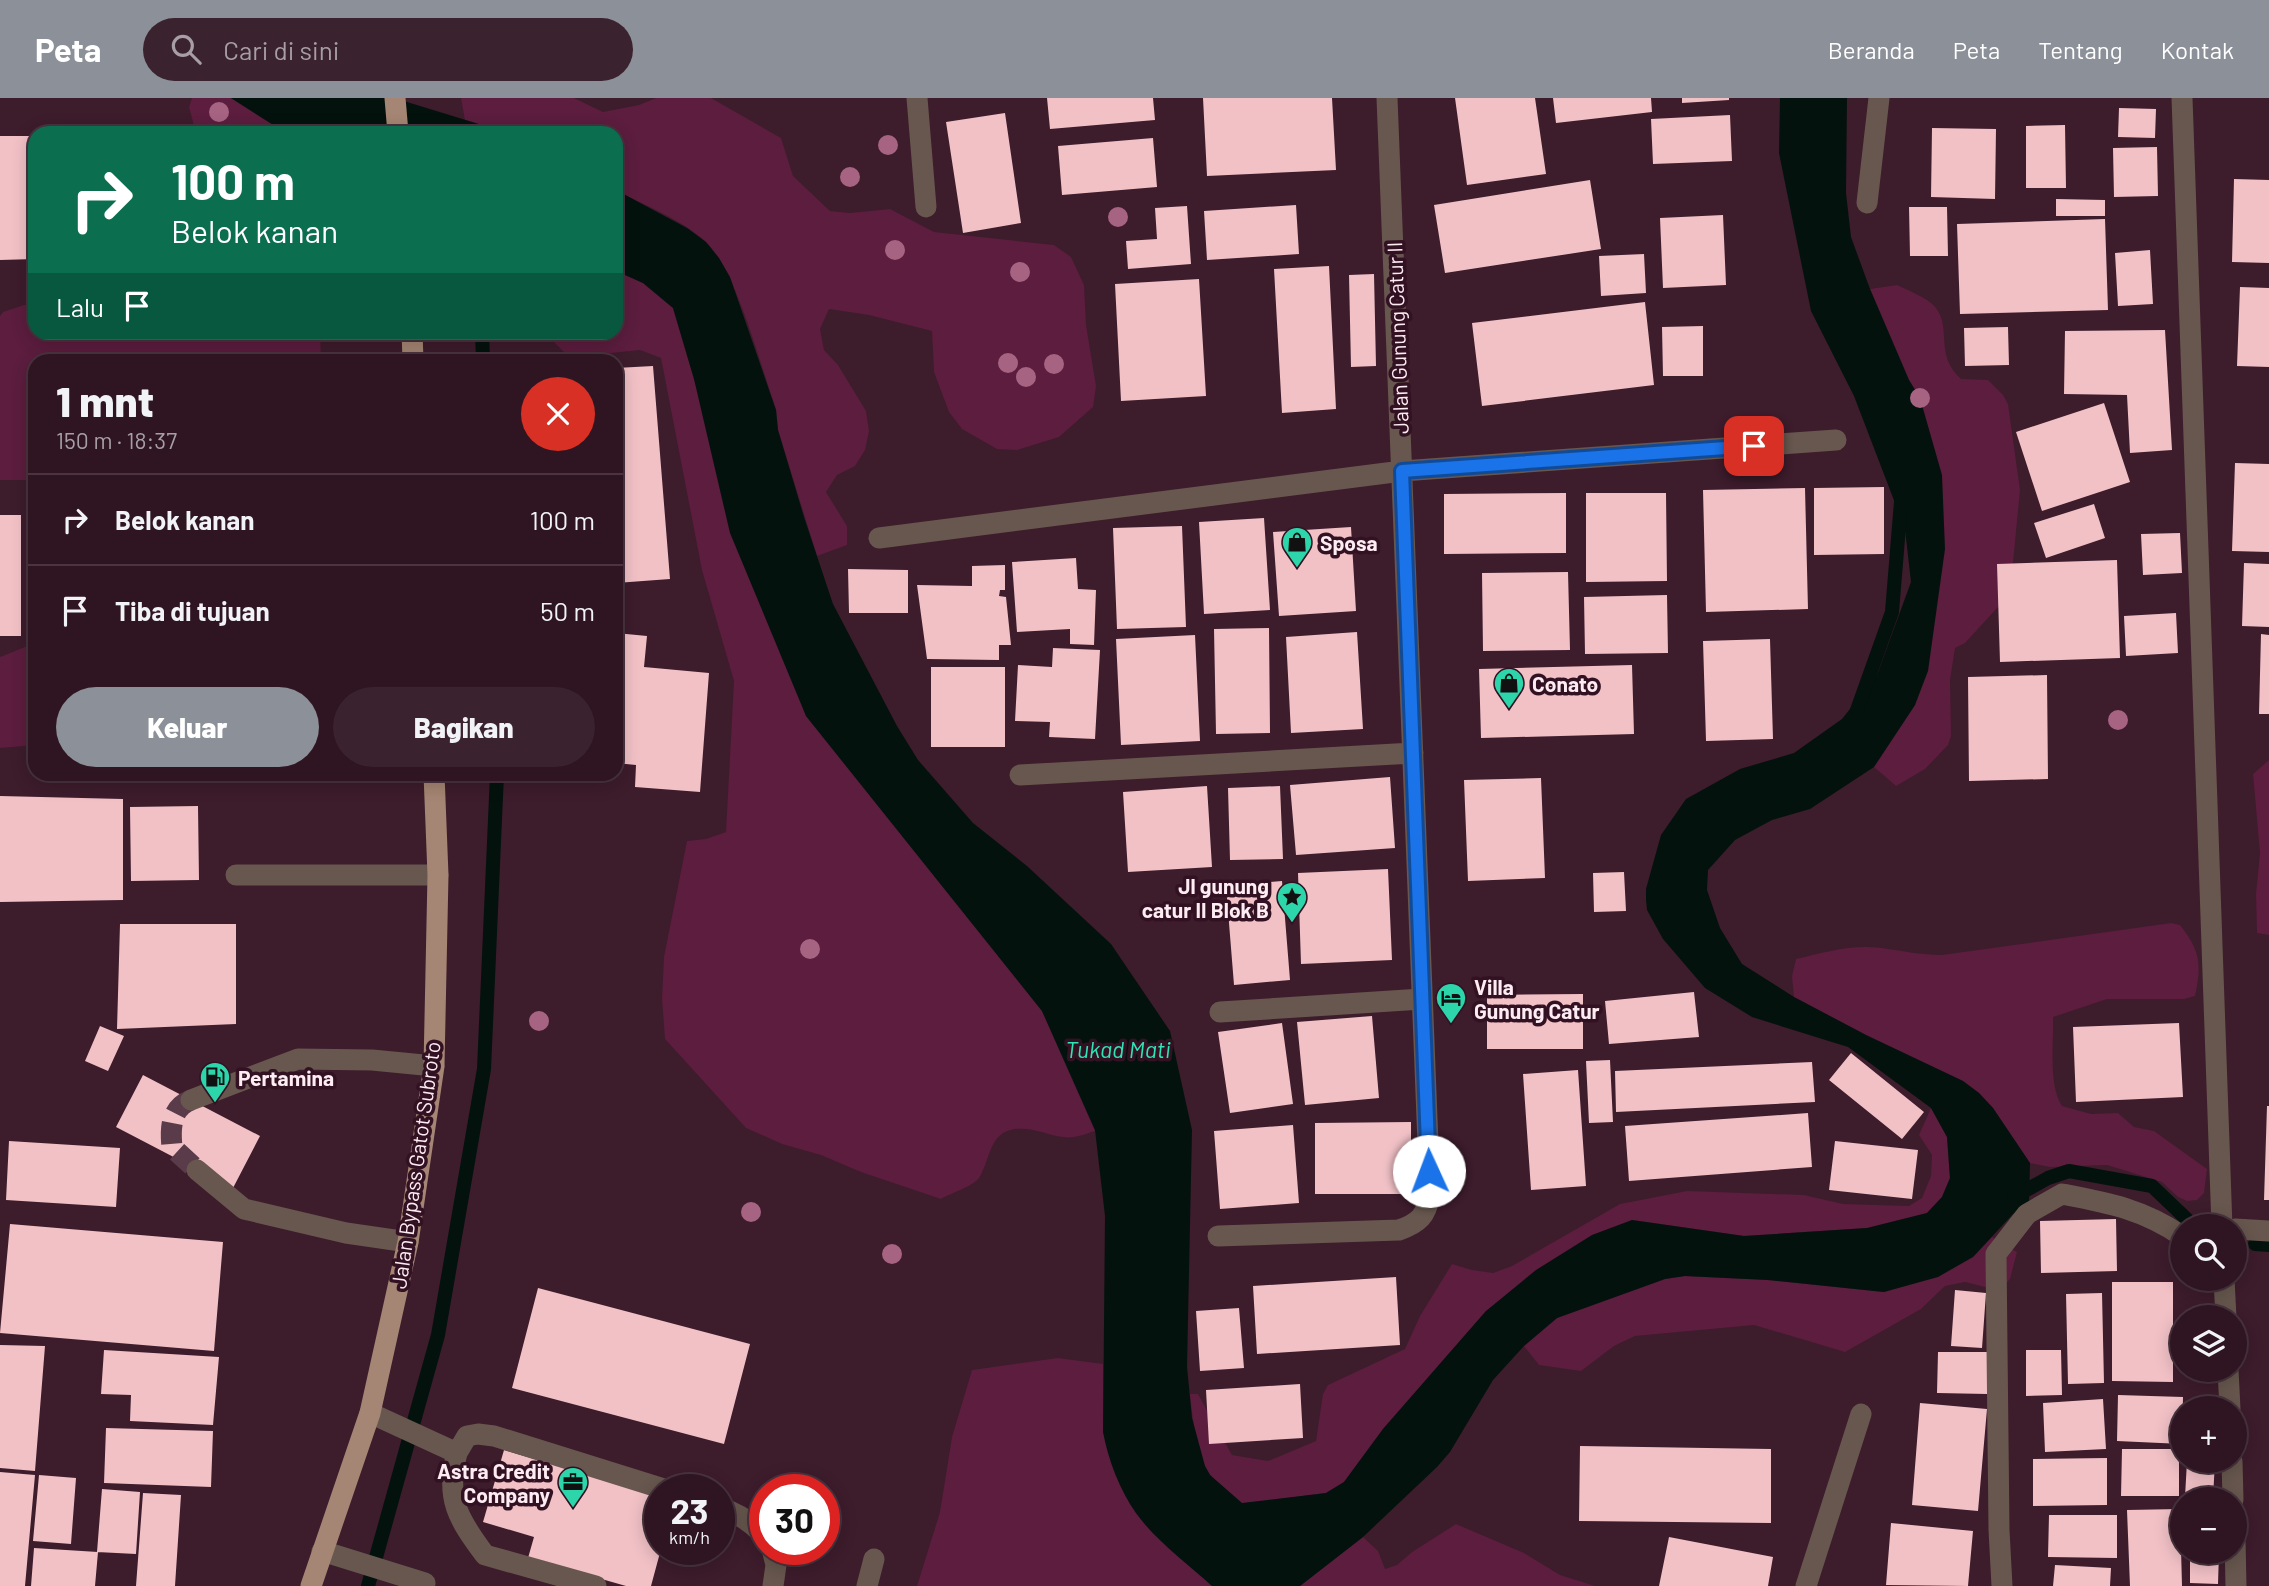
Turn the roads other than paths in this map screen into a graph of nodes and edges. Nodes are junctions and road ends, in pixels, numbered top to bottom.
1 (396, 98) edge
2 (917, 98) edge
3 (1387, 98) edge
4 (1879, 98) edge
5 (2182, 98) edge
6 (398, 126) edge
7 (1867, 203) dead end
8 (926, 207) dead end
9 (1836, 440) dead end
10 (1402, 471) junction
11 (879, 538) dead end
12 (1413, 753) junction
13 (1020, 775) dead end
14 (434, 781) edge
15 (236, 875) dead end
16 (438, 875) junction
17 (1422, 999) junction
18 (1220, 1012) dead end
19 (434, 1066) junction
20 (191, 1100) tunnel mouth
21 (197, 1170) tunnel mouth
22 (2222, 1214) edge
23 (2170, 1228) edge
24 (2247, 1229) edge
25 (2269, 1231) edge
26 (1218, 1236) dead end
27 (408, 1242) junction
28 (370, 1413) junction
29 (1861, 1414) dead end
30 (457, 1453) junction
31 (644, 1483) edge
32 (322, 1551) junction
33 (874, 1559) dead end
34 (2236, 1564) edge
35 (776, 1565) edge
36 (428, 1585) edge
37 (311, 1586) edge
38 (596, 1586) edge
39 (772, 1586) edge
40 (867, 1586) edge
41 (1806, 1586) edge
42 (2002, 1586) edge
43 (2236, 1586) edge

1 - 6 main road
2 - 8 street
3 - 10 street, Jalan Gunung Catur II
4 - 7 street
5 - 22 street
9 - 10 street
10 - 11 street
10 - 12 street, Jalan Gunung Catur II
12 - 13 street
12 - 17 street, Jalan Gunung Catur II
14 - 16 main road, Jalan Bypass Gatot Subroto
15 - 16 street
16 - 19 main road, Jalan Bypass Gatot Subroto
17 - 18 street
17 - 26 street, Jalan Gunung Catur II
19 - 20 street
19 - 27 main road, Jalan Bypass Gatot Subroto
21 - 27 street
23 - 42 street
24 - 25 street
27 - 28 main road, Jalan Bypass Gatot Subroto
28 - 30 street
28 - 32 main road, Jalan Bypass Gatot Subroto
29 - 41 street
30 - 31 street
30 - 38 street
32 - 36 street
32 - 37 main road, Jalan Bypass Gatot Subroto
33 - 40 street
34 - 43 street
35 - 39 street

